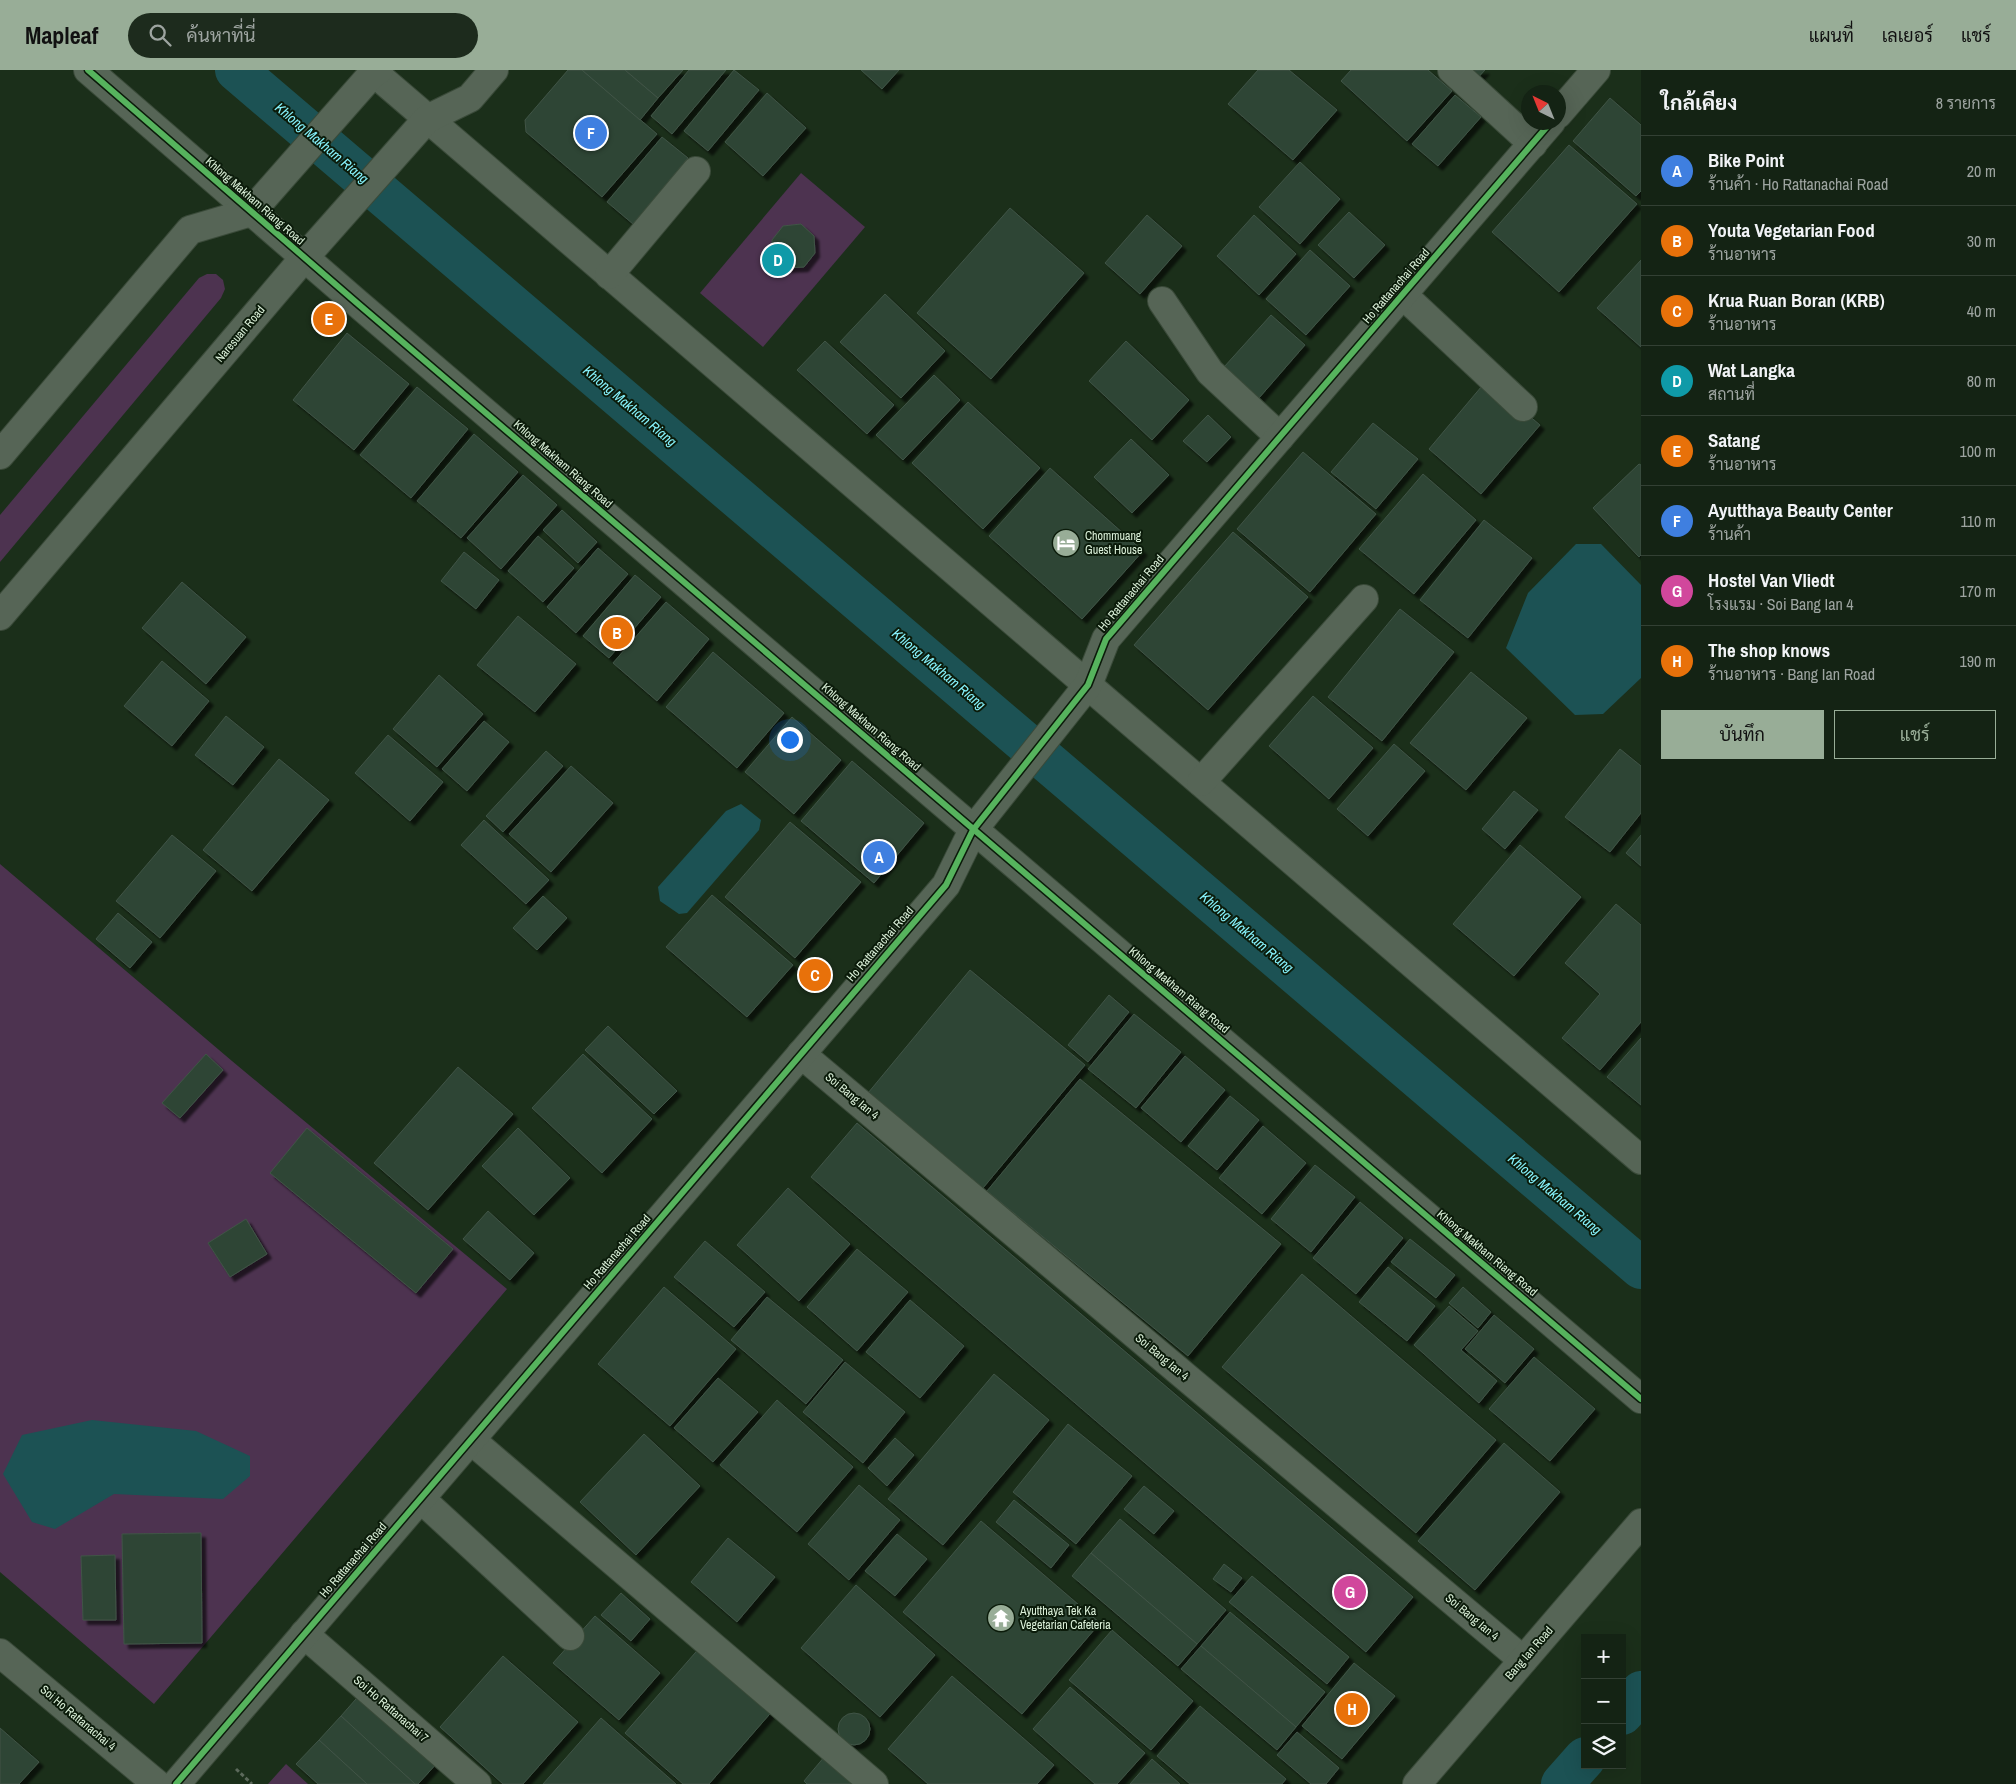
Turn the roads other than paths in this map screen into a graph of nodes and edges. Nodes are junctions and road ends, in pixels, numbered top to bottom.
1 (88, 70) edge
2 (494, 70) edge
3 (1452, 70) edge
4 (1596, 70) edge
5 (375, 71) edge
6 (1566, 105) edge
7 (428, 118) junction
8 (1544, 130) edge
9 (1532, 144) junction
10 (696, 171) dead end
11 (251, 212) junction
12 (304, 258) junction
13 (610, 275) junction
14 (1403, 295) junction
15 (1162, 301) dead end
16 (1524, 407) dead end
17 (1280, 437) junction
18 (0, 455) edge
19 (1364, 599) dead end
20 (0, 616) edge
21 (1088, 685) junction
22 (1201, 782) junction
23 (973, 830) junction
24 (801, 1054) junction
25 (1641, 1160) edge
26 (1641, 1399) edge
27 (471, 1440) junction
28 (420, 1498) junction
29 (1641, 1523) edge
30 (304, 1634) junction
31 (570, 1636) dead end
32 (0, 1653) edge
33 (1524, 1660) junction
34 (157, 1784) edge
35 (176, 1784) edge
36 (477, 1784) edge
37 (874, 1784) edge
38 (1418, 1784) edge

1 - 11 street, Khlong Makham Riang Road
2 - 7 street, Naresuan Road
3 - 9 street
4 - 6 street
5 - 7 street
5 - 11 street
7 - 12 street, Naresuan Road
7 - 13 street
8 - 9 street, Ho Rattanachai Road
9 - 14 street, Ho Rattanachai Road
10 - 13 street
11 - 12 street, Khlong Makham Riang Road
11 - 18 street
12 - 20 street, Naresuan Road
12 - 23 street, Khlong Makham Riang Road
13 - 21 street
14 - 16 street
14 - 17 street, Ho Rattanachai Road
15 - 17 street
17 - 21 street, Ho Rattanachai Road
19 - 22 street
21 - 22 street
21 - 23 street, Ho Rattanachai Road
22 - 25 street
23 - 24 street, Ho Rattanachai Road
23 - 26 street, Khlong Makham Riang Road
24 - 27 street, Ho Rattanachai Road
24 - 33 street, Soi Bang Ian 4
27 - 28 street, Ho Rattanachai Road
27 - 37 street
28 - 30 street, Ho Rattanachai Road
28 - 31 street
29 - 33 street, Bang Ian Road
30 - 35 street, Ho Rattanachai Road
30 - 36 street, Soi Ho Rattanachai 7
32 - 34 street, Soi Ho Rattanachai 4
33 - 38 street, Bang Ian Road

